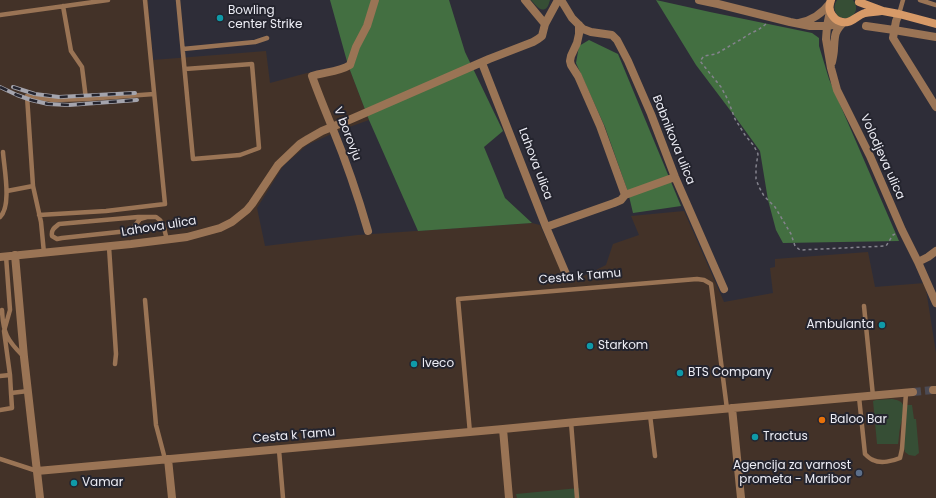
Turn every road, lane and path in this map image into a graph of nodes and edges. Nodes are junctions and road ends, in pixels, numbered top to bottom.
1 (108, 0) edge
2 (145, 0) edge
3 (178, 0) edge
4 (375, 0) edge
5 (525, 0) edge
6 (558, 0) edge
7 (561, 0) edge
8 (699, 0) edge
9 (903, 0) edge
10 (920, 0) edge
11 (858, 1) edge
12 (831, 3) edge
13 (936, 5) edge
14 (62, 6) junction
15 (883, 11) junction
16 (899, 14) junction
17 (0, 15) edge
18 (857, 16) junction
19 (774, 18) junction
20 (842, 23) junction
21 (545, 24) junction
22 (797, 24) junction
23 (936, 24) edge
24 (578, 25) junction
25 (826, 26) junction
26 (866, 26) dead end
27 (894, 30) junction
28 (936, 37) edge
29 (267, 38) dead end
30 (183, 48) junction
31 (482, 63) junction
32 (831, 68) junction
33 (185, 69) junction
34 (154, 94) junction
35 (86, 99) junction
36 (936, 107) edge
37 (332, 127) junction
38 (3, 152) dead end
39 (675, 177) junction
40 (33, 186) junction
41 (7, 191) junction
42 (625, 195) junction
43 (39, 215) junction
44 (0, 217) edge
45 (147, 217) junction
46 (546, 227) junction
47 (902, 230) junction
48 (368, 231) dead end
49 (166, 240) junction
50 (109, 247) junction
51 (936, 251) edge
52 (44, 253) junction
53 (15, 255) junction
54 (3, 257) edge
55 (916, 259) junction
56 (7, 273) junction
57 (0, 274) edge
58 (566, 274) dead end
59 (724, 289) dead end
60 (145, 300) dead end
61 (936, 303) edge
62 (864, 306) dead end
63 (2, 310) dead end
64 (4, 331) junction
65 (24, 357) junction
66 (115, 364) dead end
67 (10, 375) junction
68 (0, 376) edge
69 (28, 391) junction
70 (11, 393) junction
71 (909, 393) joint
72 (873, 396) junction
73 (859, 397) junction
74 (730, 408) junction
75 (0, 410) edge
76 (650, 415) junction
77 (571, 422) junction
78 (503, 430) junction
79 (470, 432) junction
80 (279, 450) junction
81 (655, 456) dead end
82 (0, 459) edge
83 (167, 459) junction
84 (37, 471) junction
85 (40, 498) edge
86 (172, 498) edge
87 (283, 498) edge
88 (509, 498) edge
89 (577, 498) edge
90 (741, 498) edge

1 - 14 lane
2 - 34 lane
3 - 30 lane
4 - 37 street, V borovju
5 - 21 street
6 - 21 street
7 - 24 street
8 - 19 street
9 - 16 lane
10 - 13 lane
11 - 15 street
11 - 18 street
12 - 20 street
12 - 22 street
12 - 25 street, Volodjeva ulica
14 - 17 lane
14 - 35 lane
15 - 16 street
15 - 18 street
16 - 23 street
16 - 27 street
18 - 20 street
19 - 22 street
19 - 47 path
20 - 25 street
20 - 32 street, Volodjeva ulica
21 - 31 street, Lahova ulica
22 - 25 street
24 - 39 street, Babnikova ulica
24 - 42 street
25 - 32 street, Volodjeva ulica
26 - 27 street
27 - 28 street
27 - 36 street
29 - 30 lane
30 - 33 lane
31 - 37 street, Lahova ulica
31 - 46 street, Lahova ulica
32 - 47 street, Volodjeva ulica
33 - 33 lane
34 - 35 lane
34 - 43 lane
35 - 40 lane
37 - 48 street, V borovju
37 - 49 street, Lahova ulica
38 - 41 lane
39 - 42 street
39 - 59 street, Babnikova ulica
40 - 41 lane
40 - 43 lane
41 - 44 lane
42 - 46 street
43 - 52 lane
45 - 45 lane
45 - 49 lane
46 - 58 street, Lahova ulica
47 - 55 street, Volodjeva ulica
49 - 50 street, Lahova ulica
50 - 52 street, Lahova ulica
50 - 66 lane
51 - 55 street
52 - 53 street, Lahova ulica
53 - 54 street, Lahova ulica
53 - 65 street
54 - 56 lane
55 - 61 street, Volodjeva ulica
56 - 57 lane
56 - 64 lane
60 - 83 lane
62 - 72 lane
63 - 64 lane
64 - 65 lane
64 - 67 lane
65 - 69 street
67 - 68 lane
67 - 70 lane
69 - 70 lane
69 - 84 street
70 - 75 lane
71 - 72 street, Cesta k Tamu
71 - 73 lane, Cesta k Tamu
72 - 73 street, Cesta k Tamu
73 - 74 street, Cesta k Tamu
74 - 76 street, Cesta k Tamu
74 - 79 lane, Cesta k Tamu
74 - 90 street, Cesta k Tamu
76 - 77 street, Cesta k Tamu
76 - 81 lane
77 - 78 street, Cesta k Tamu
77 - 89 lane
78 - 79 street, Cesta k Tamu
78 - 88 street
79 - 80 street, Cesta k Tamu
80 - 83 street, Cesta k Tamu
80 - 87 lane
82 - 84 lane, Cesta k Tamu
83 - 84 street, Cesta k Tamu
83 - 86 street
84 - 85 street

